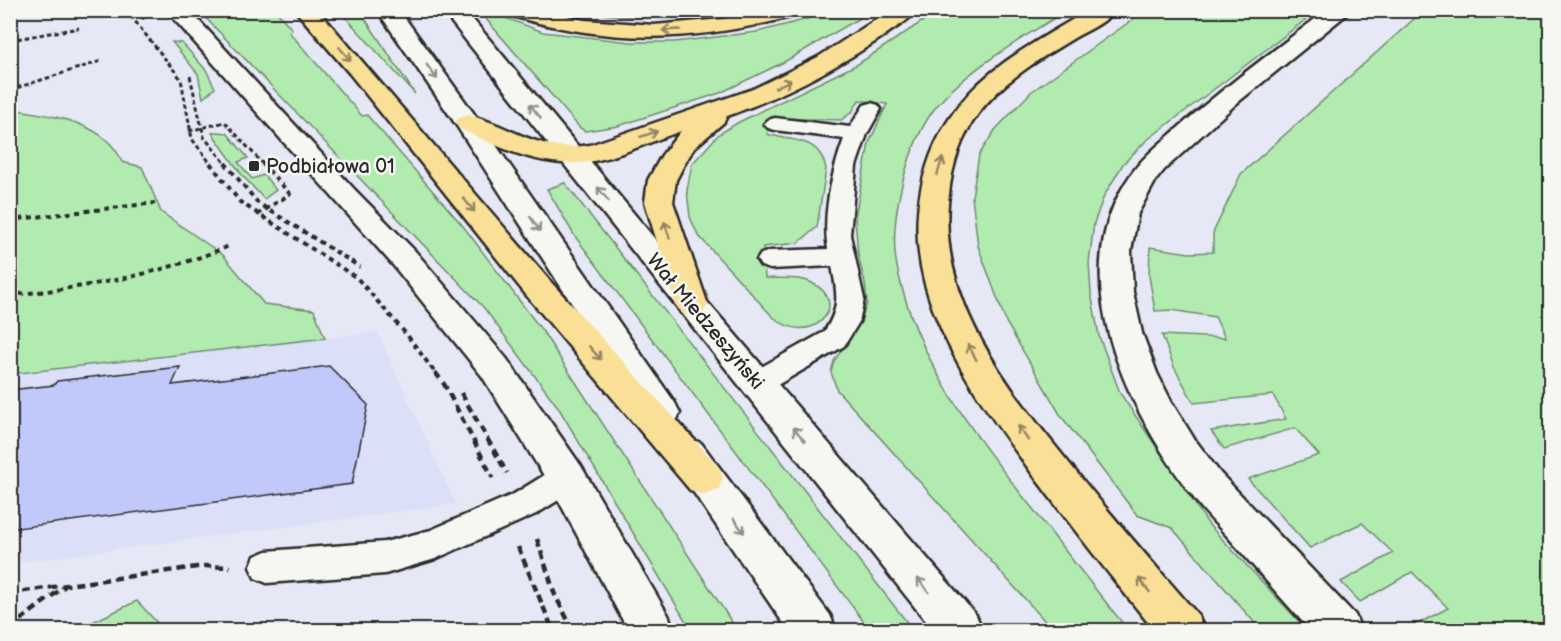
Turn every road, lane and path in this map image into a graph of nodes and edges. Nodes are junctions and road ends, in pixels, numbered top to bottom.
1 (126, 10) edge
2 (136, 10) edge
3 (306, 10) edge
4 (388, 10) edge
5 (453, 10) edge
6 (517, 10) edge
7 (791, 10) edge
8 (906, 10) edge
9 (1104, 10) edge
10 (1341, 10) edge
11 (163, 18) edge
12 (79, 28) dead end
13 (12, 40) edge
14 (101, 61) dead end
15 (190, 75) dead end
16 (10, 90) edge
17 (729, 107) junction
18 (871, 109) dead end
19 (468, 123) junction
20 (775, 124) dead end
21 (202, 128) junction
22 (189, 131) junction
23 (856, 134) junction
24 (572, 156) junction
25 (155, 203) dead end
26 (266, 209) junction
27 (256, 215) junction
28 (10, 220) edge
29 (229, 246) dead end
30 (843, 257) junction
31 (770, 260) dead end
32 (364, 269) dead end
33 (10, 295) edge
34 (692, 305) junction
35 (757, 383) junction
36 (460, 392) dead end
37 (567, 478) junction
38 (705, 478) junction
39 (525, 504) junction
40 (485, 523) junction
41 (267, 567) joint
42 (66, 585) junction
43 (10, 593) edge
44 (10, 628) edge
45 (554, 630) edge
46 (573, 630) edge
47 (652, 630) edge
48 (814, 630) edge
49 (960, 630) edge
50 (1182, 630) edge
51 (1339, 630) edge

1 - 22 path
2 - 11 path
3 -> 38 highway
4 -> 19 street
24 -> 5 street, Wał Miedzeszyński
7 -> 6 highway
17 -> 8 highway
50 -> 9 highway
10 - 51 street
11 - 37 street
12 - 13 path
14 - 16 path
15 - 21 path
24 -> 17 highway
34 -> 17 highway
18 - 23 lane
19 - 24 highway
19 -> 38 street
20 - 23 lane
21 - 22 path
21 - 26 path
21 - 26 path
22 - 27 path
23 - 30 lane
34 -> 24 street, Wał Miedzeszyński
25 - 28 path
26 - 27 path
26 - 32 path
27 - 40 path
29 - 33 path
30 - 31 lane
30 - 35 lane
34 - 35 street, Wał Miedzeszyński
49 -> 35 street, Wał Miedzeszyński
36 - 39 path
37 - 39 lane
37 - 47 street
38 -> 48 street
39 - 40 lane
39 - 46 path
40 - 41 lane
40 - 45 path
41 - 42 path
42 - 43 path
42 - 44 path

